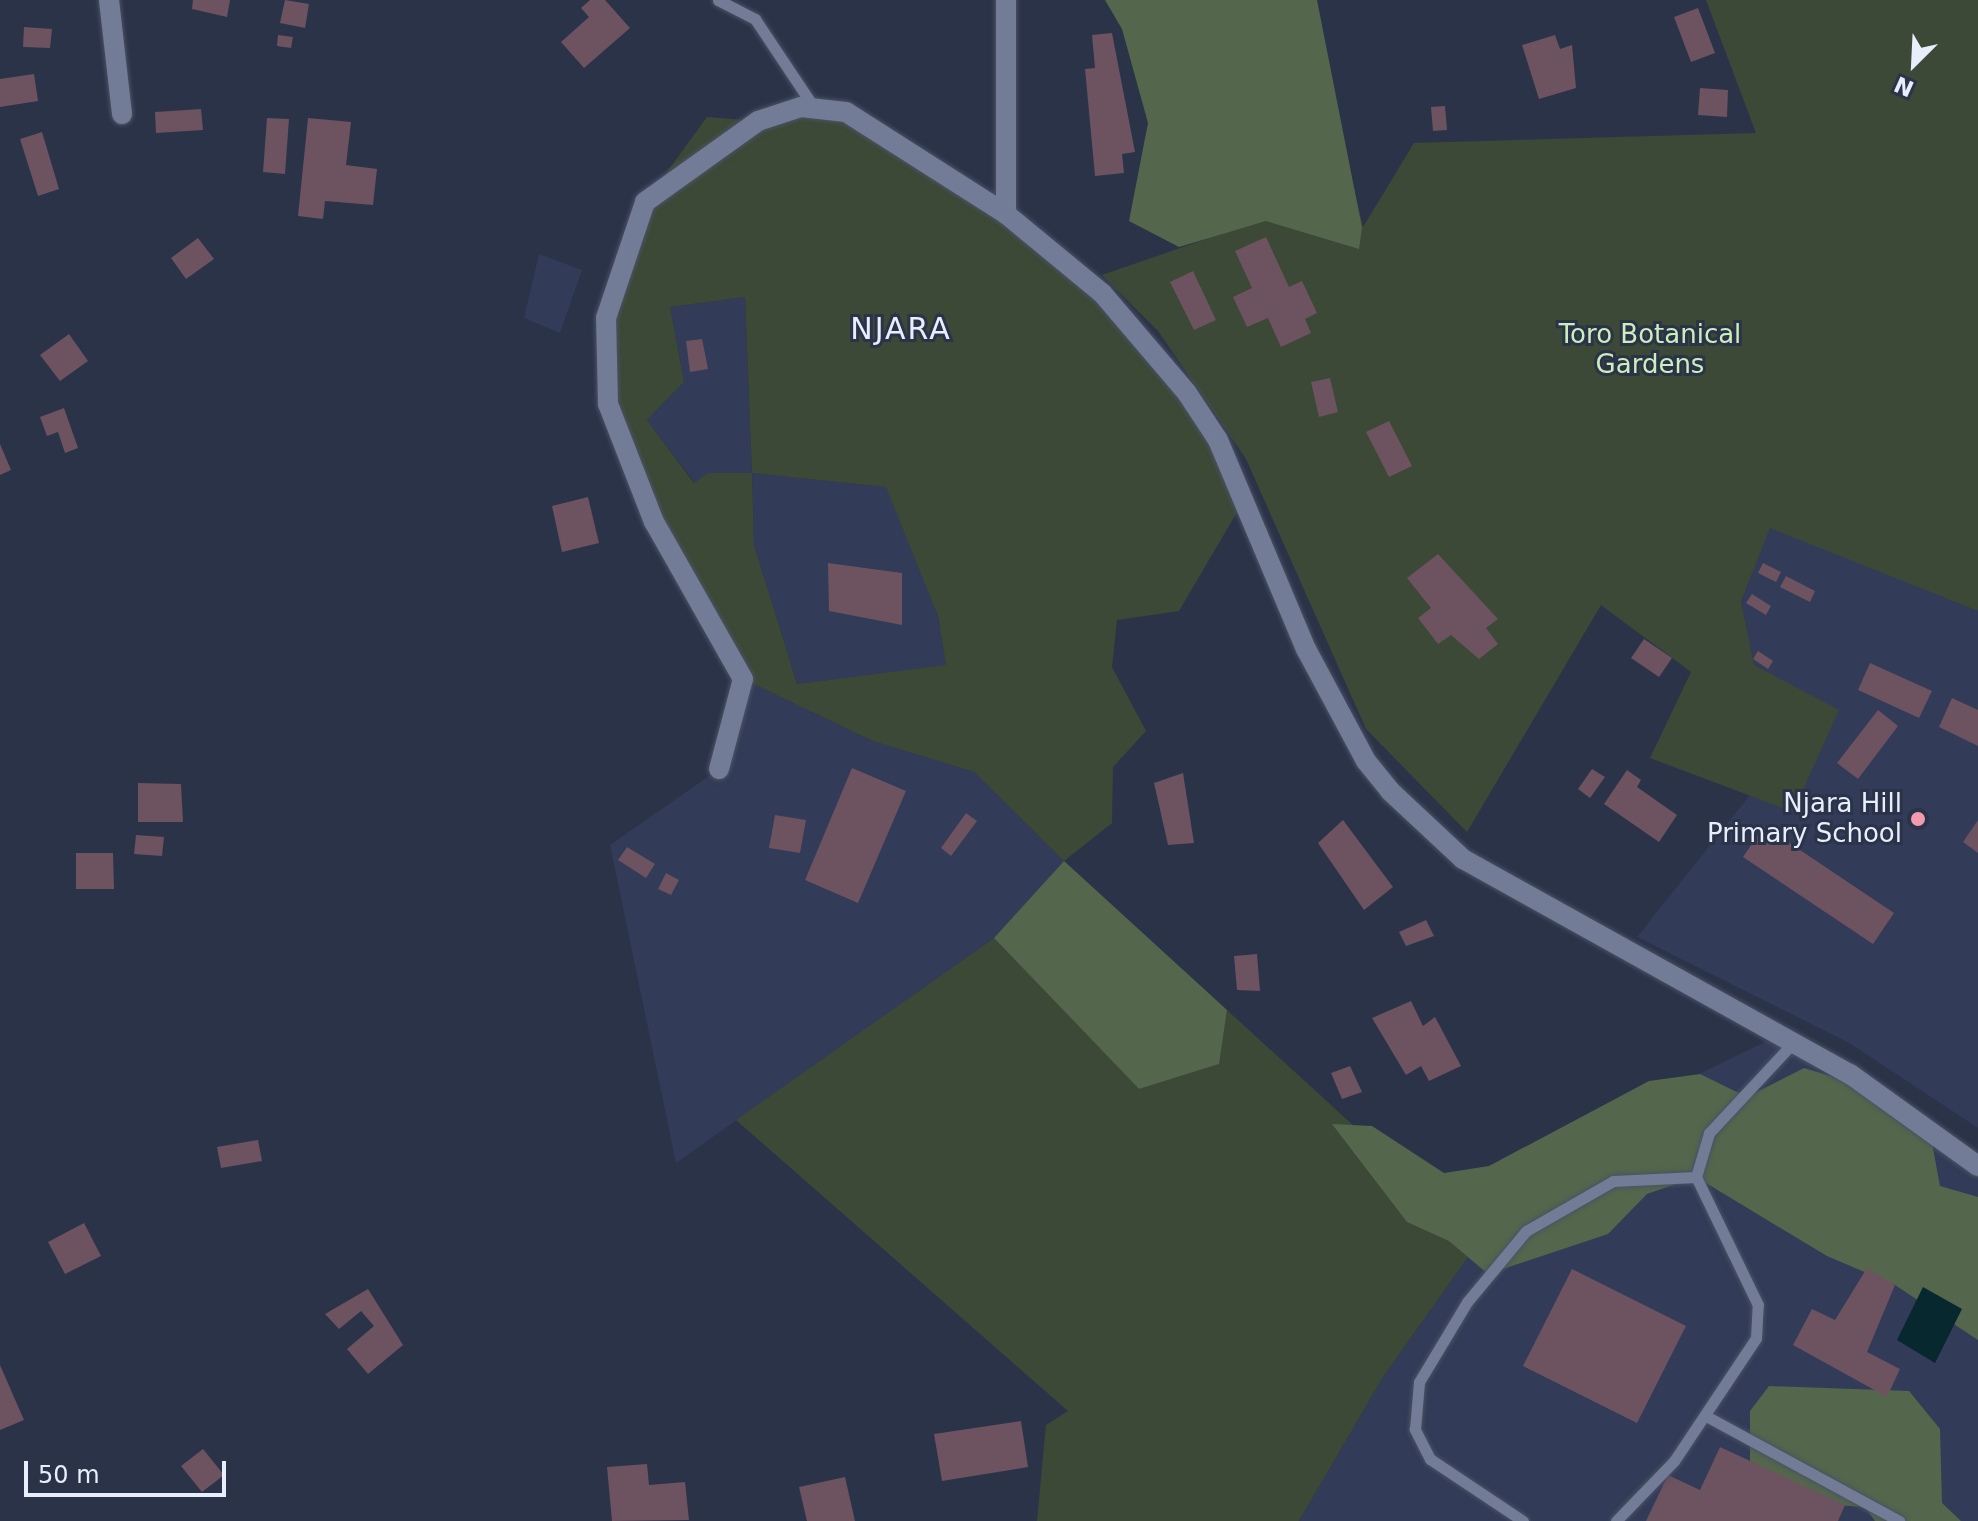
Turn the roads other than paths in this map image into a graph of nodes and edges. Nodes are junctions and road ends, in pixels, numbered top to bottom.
1 (109, 0) edge
2 (718, 0) edge
3 (1006, 0) edge
4 (816, 109) junction
5 (122, 114) dead end
6 (1006, 214) junction
7 (719, 769) dead end
8 (1793, 1043) junction
9 (1978, 1166) edge
10 (1696, 1177) junction
11 (1706, 1416) junction
12 (1523, 1521) edge
13 (1616, 1521) edge
14 (1899, 1521) edge

1 - 5 main road
2 - 4 lane
3 - 6 main road
4 - 6 main road
4 - 7 main road
6 - 8 main road
8 - 9 main road
8 - 10 lane
10 - 11 lane
10 - 12 lane
11 - 13 lane
11 - 14 lane

